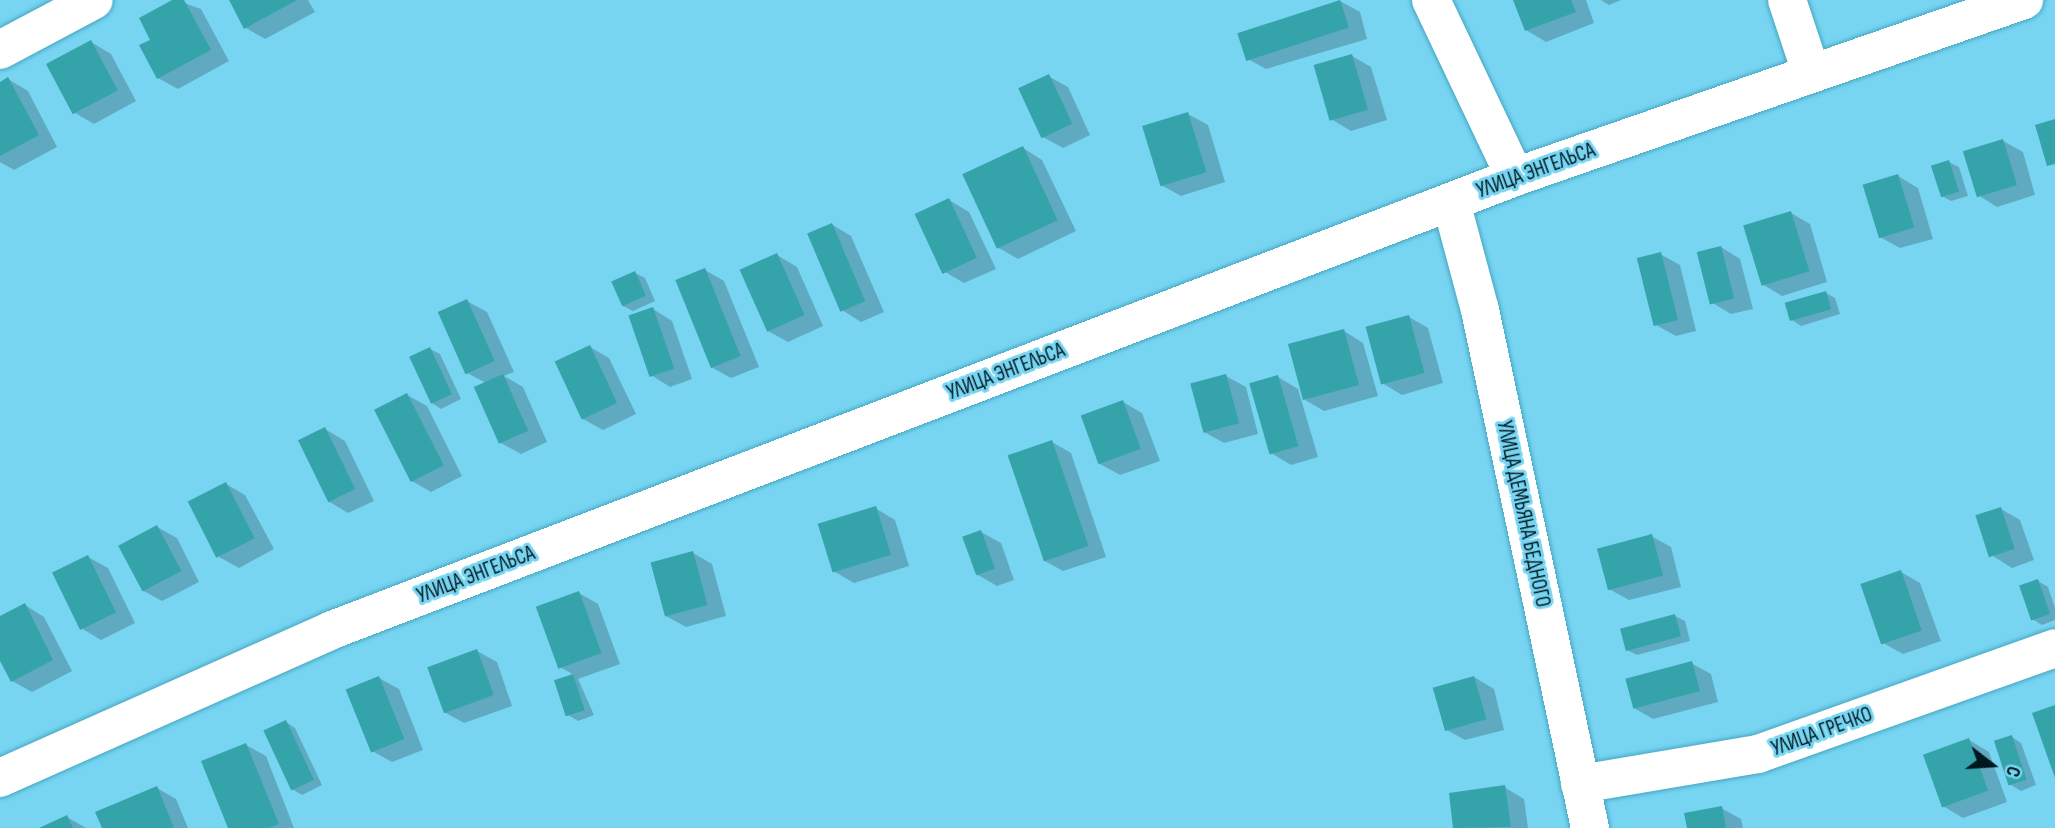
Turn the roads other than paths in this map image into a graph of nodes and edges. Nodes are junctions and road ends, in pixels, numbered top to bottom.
1 (94, 0) edge
2 (1431, 0) edge
3 (1787, 0) edge
4 (2024, 0) edge
5 (0, 50) edge
6 (1811, 72) junction
7 (1515, 177) junction
8 (1451, 202) junction
9 (2055, 648) edge
10 (0, 778) edge
11 (1580, 784) junction
12 (1590, 828) edge

1 - 5 street
2 - 7 street
3 - 6 street
4 - 6 street, УЛИЦА ЭНГЕЛЬСА
6 - 7 street, УЛИЦА ЭНГЕЛЬСА
7 - 8 street, УЛИЦА ЭНГЕЛЬСА
8 - 10 street, УЛИЦА ЭНГЕЛЬСА
8 - 11 street, УЛИЦА ДЕМЬЯНА БЕДНОГО
9 - 11 street, УЛИЦА ГРЕЧКО
11 - 12 street, УЛИЦА ДЕМЬЯНА БЕДНОГО

